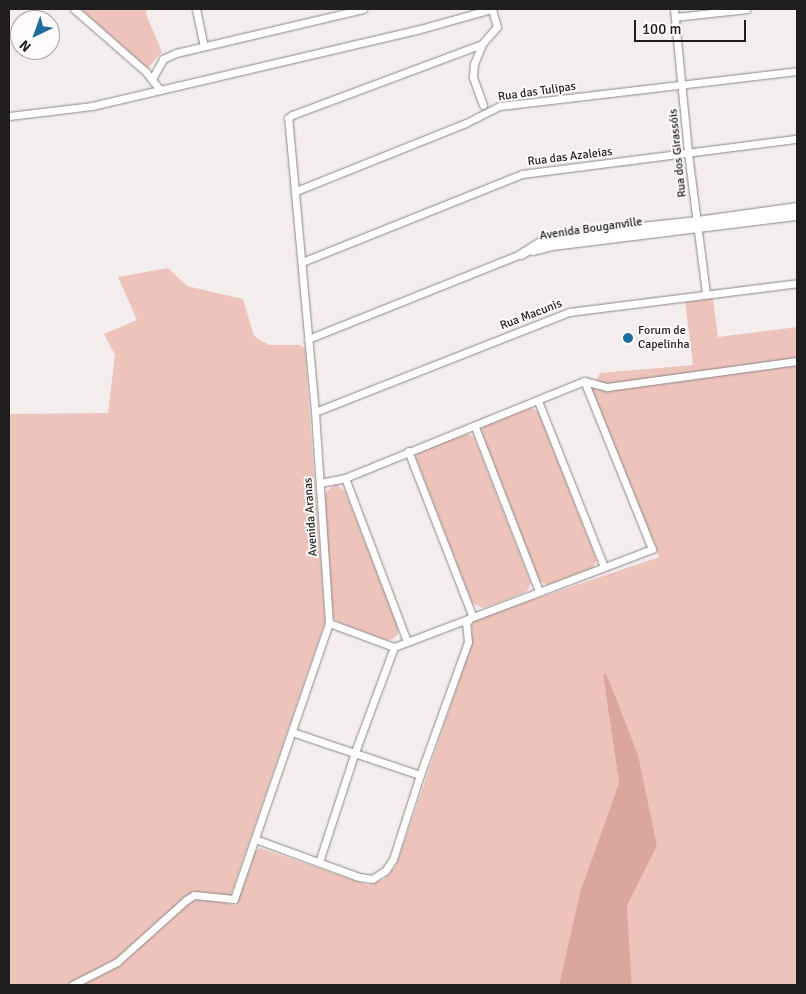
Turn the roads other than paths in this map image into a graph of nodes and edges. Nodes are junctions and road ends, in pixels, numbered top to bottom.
1 (74, 9) edge
2 (196, 9) edge
3 (363, 9) edge
4 (492, 9) edge
5 (674, 9) edge
6 (747, 9) edge
7 (675, 17) junction
8 (482, 44) junction
9 (204, 46) junction
10 (797, 72) edge
11 (152, 79) junction
12 (682, 85) junction
13 (160, 90) junction
14 (482, 105) dead end
15 (9, 116) edge
16 (797, 139) edge
17 (688, 153) junction
18 (296, 191) junction
19 (797, 207) edge
20 (797, 215) edge
21 (698, 225) junction
22 (521, 254) joint
23 (302, 262) junction
24 (797, 283) edge
25 (706, 294) junction
26 (308, 338) junction
27 (797, 361) edge
28 (584, 381) junction
29 (538, 401) junction
30 (315, 412) junction
31 (475, 427) junction
32 (408, 451) junction
33 (345, 478) junction
34 (320, 484) junction
35 (604, 567) junction
36 (539, 591) junction
37 (472, 615) junction
38 (329, 623) junction
39 (407, 641) junction
40 (394, 646) junction
41 (292, 732) junction
42 (355, 752) junction
43 (420, 775) junction
44 (255, 839) junction
45 (319, 862) junction
46 (72, 985) edge

1 - 11 street
2 - 9 street
3 - 9 street
4 - 8 street
4 - 13 street
5 - 7 street, Rua dos Girassóis
6 - 7 street
7 - 12 street, Rua dos Girassóis
8 - 14 street
8 - 18 street, Avenida Aranas
9 - 11 street
10 - 12 street, Rua das Tulipas
11 - 13 street
12 - 17 street, Rua dos Girassóis
12 - 18 street, Rua das Tulipas
13 - 15 street
16 - 17 street, Rua das Azaleias
17 - 21 street, Rua dos Girassóis
17 - 23 street, Rua das Azaleias
18 - 23 street, Avenida Aranas
19 - 21 street, Avenida Bouganville
20 - 21 street, Avenida Bouganville
21 - 22 street, Avenida Bouganville
21 - 25 street, Rua dos Girassóis
22 - 26 street
23 - 26 street, Avenida Aranas
24 - 25 street, Rua Macunis
25 - 30 street, Rua Macunis
26 - 30 street, Avenida Aranas
27 - 28 street
28 - 29 street
28 - 35 street
29 - 31 street
29 - 35 street
30 - 34 street, Avenida Aranas
31 - 32 street
31 - 36 street
32 - 33 street
32 - 37 street
33 - 34 street
33 - 39 street
34 - 38 street, Avenida Aranas
35 - 36 street
36 - 37 street
37 - 39 street
37 - 43 street
38 - 40 street
38 - 41 street, Avenida Aranas
39 - 40 street
40 - 42 street
41 - 42 street
41 - 44 street, Avenida Aranas
42 - 43 street
42 - 45 street
43 - 45 street
44 - 45 street
44 - 46 street, Avenida Aranas

